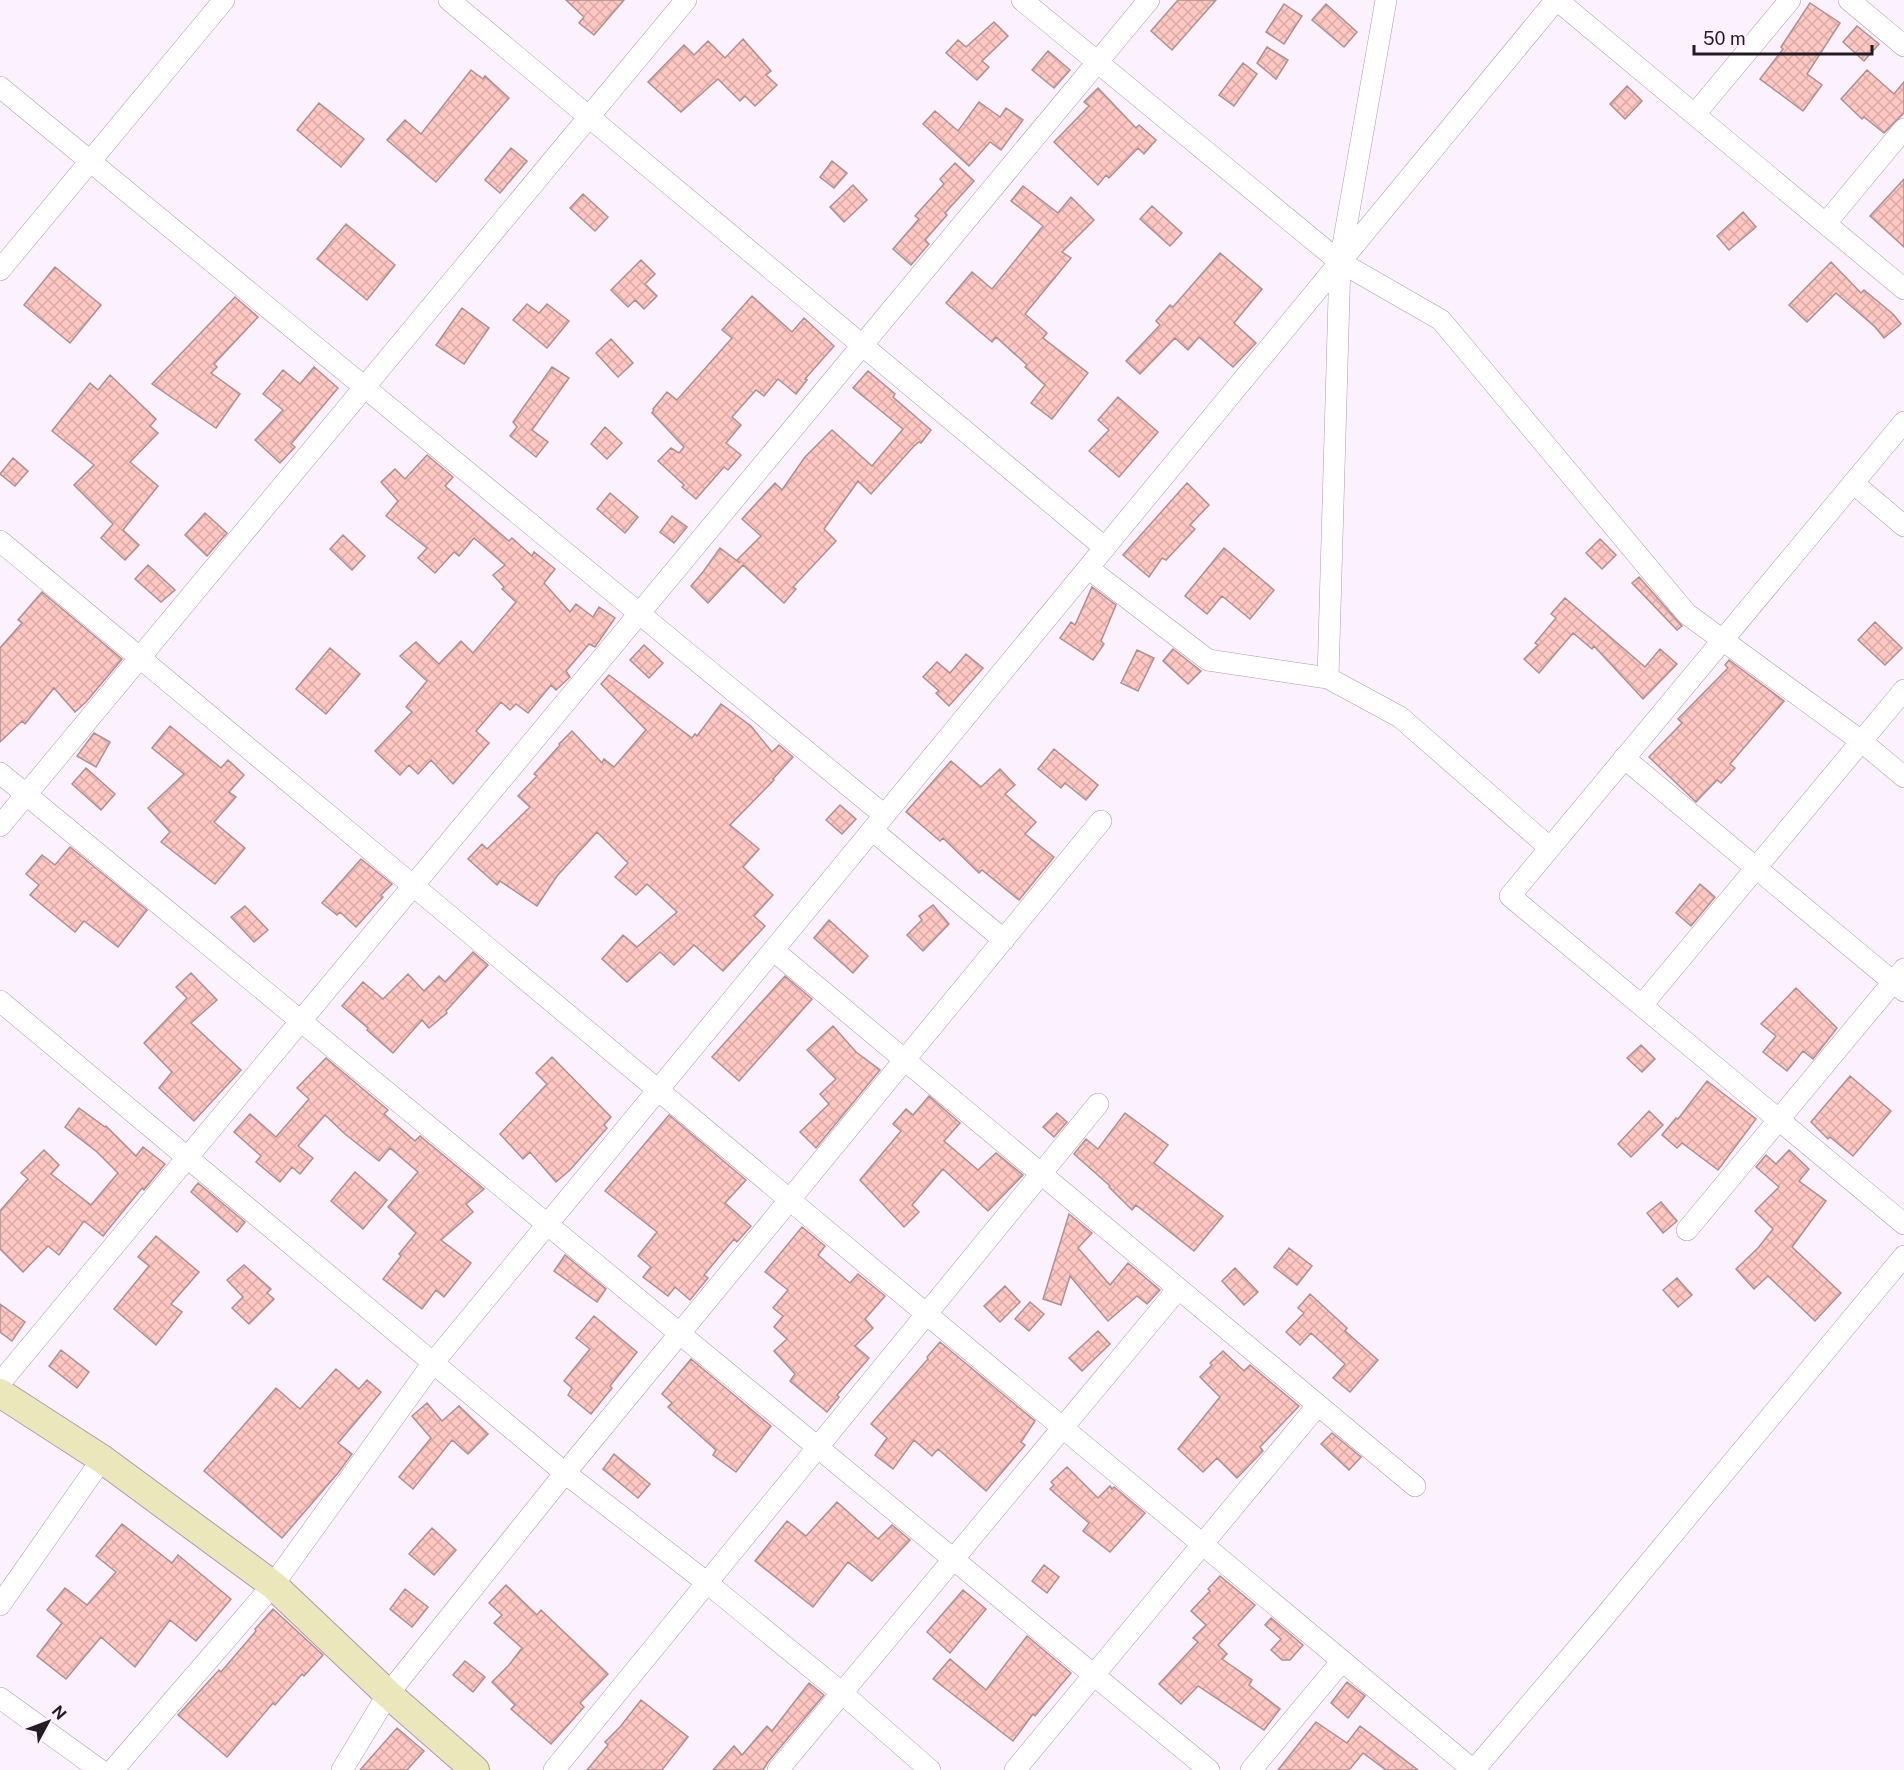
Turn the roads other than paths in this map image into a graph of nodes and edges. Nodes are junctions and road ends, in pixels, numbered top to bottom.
1 (224, 0) edge
2 (449, 0) edge
3 (686, 0) edge
4 (1022, 0) edge
5 (1149, 0) edge
6 (1386, 0) edge
7 (1557, 0) edge
8 (1790, 0) edge
9 (1849, 0) edge
10 (1904, 46) edge
11 (1098, 62) junction
12 (0, 87) edge
13 (1695, 114) junction
14 (589, 117) junction
15 (1904, 129) edge
16 (90, 161) junction
17 (1826, 224) junction
18 (1340, 262) junction
19 (0, 270) edge
20 (1904, 289) edge
21 (863, 345) junction
22 (364, 387) junction
23 (1904, 422) edge
24 (1853, 483) junction
25 (1904, 526) edge
26 (0, 541) edge
27 (1105, 548) junction
28 (1088, 568) junction
29 (640, 614) junction
30 (1722, 640) junction
31 (140, 657) junction
32 (1329, 678) junction
33 (1904, 690) edge
34 (1861, 741) junction
35 (1624, 758) junction
36 (0, 773) edge
37 (1904, 777) edge
38 (26, 795) junction
39 (1101, 821) dead end
40 (878, 823) junction
41 (0, 826) edge
42 (1550, 848) junction
43 (1756, 868) junction
44 (414, 886) junction
45 (1004, 940) junction
46 (773, 950) junction
47 (1900, 981) edge
48 (0, 1001) edge
49 (1642, 1005) junction
50 (301, 1021) junction
51 (905, 1060) junction
52 (658, 1090) junction
53 (1098, 1104) dead end
54 (1779, 1119) junction
55 (188, 1158) junction
56 (1041, 1174) junction
57 (790, 1200) junction
58 (548, 1224) junction
59 (1904, 1224) edge
60 (1687, 1230) dead end
61 (1904, 1256) edge
62 (1178, 1289) junction
63 (927, 1314) junction
64 (680, 1334) junction
65 (433, 1363) junction
66 (0, 1383) edge
67 (0, 1393) edge
68 (1318, 1406) junction
69 (1063, 1428) junction
70 (818, 1448) junction
71 (102, 1459) junction
72 (565, 1473) junction
73 (1415, 1486) dead end
74 (1203, 1545) junction
75 (953, 1559) junction
76 (706, 1582) junction
77 (273, 1585) junction
78 (0, 1605) edge
79 (1342, 1660) junction
80 (1094, 1676) junction
81 (842, 1693) junction
82 (388, 1694) junction
83 (0, 1698) edge
84 (100, 1770) edge
85 (113, 1770) edge
86 (342, 1770) edge
87 (476, 1770) edge
88 (554, 1770) edge
89 (778, 1770) edge
90 (930, 1770) edge
91 (1015, 1770) edge
92 (1209, 1770) edge
93 (1251, 1770) edge
94 (1473, 1770) edge

1 - 16 street
2 - 14 street
3 - 14 street
4 - 11 street
5 - 11 street
6 - 18 street
7 - 13 street
7 - 18 street
8 - 13 street
9 - 10 street
11 - 18 street
11 - 21 street
12 - 16 street
13 - 17 street
14 - 21 street
14 - 22 street
15 - 17 street
16 - 19 street
16 - 22 street
17 - 20 street
18 - 27 street
18 - 30 street
18 - 32 street
21 - 27 street
21 - 29 street
22 - 29 street
22 - 31 street
23 - 24 street
24 - 25 street
24 - 30 street
26 - 31 street
27 - 28 street
28 - 32 street
28 - 40 street
29 - 40 street
29 - 44 street
30 - 34 street
30 - 35 street
31 - 38 street
31 - 44 street
32 - 42 street
33 - 34 street
34 - 37 street
34 - 43 street
35 - 42 street
35 - 43 street
36 - 38 street
38 - 41 street
38 - 50 street
39 - 45 street
40 - 45 street
40 - 46 street
42 - 49 street
43 - 47 street
43 - 49 street
44 - 50 street
44 - 52 street
45 - 51 street
46 - 51 street
46 - 52 street
47 - 54 street
48 - 55 street
49 - 54 street
50 - 55 street
50 - 58 street
51 - 56 street
51 - 57 street
52 - 57 street
52 - 58 street
53 - 56 street
54 - 59 street
54 - 60 street
55 - 65 street
55 - 66 street
56 - 62 street
56 - 63 street
57 - 63 street
57 - 64 street
58 - 64 street
58 - 65 street
61 - 94 street
62 - 68 street
62 - 69 street
63 - 69 street
63 - 70 street
64 - 70 street
64 - 72 street
65 - 72 street
65 - 77 street
67 - 71 main road
68 - 73 street
68 - 74 street
69 - 74 street
69 - 75 street
70 - 75 street
70 - 76 street
71 - 77 main road
71 - 78 street
72 - 76 street
72 - 82 street
74 - 79 street
74 - 80 street
75 - 80 street
75 - 81 street
76 - 81 street
76 - 88 street
77 - 82 main road
77 - 85 street
79 - 93 street
79 - 94 street
80 - 91 street
80 - 92 street
81 - 89 street
81 - 90 street
82 - 86 street
82 - 87 main road
83 - 84 street

